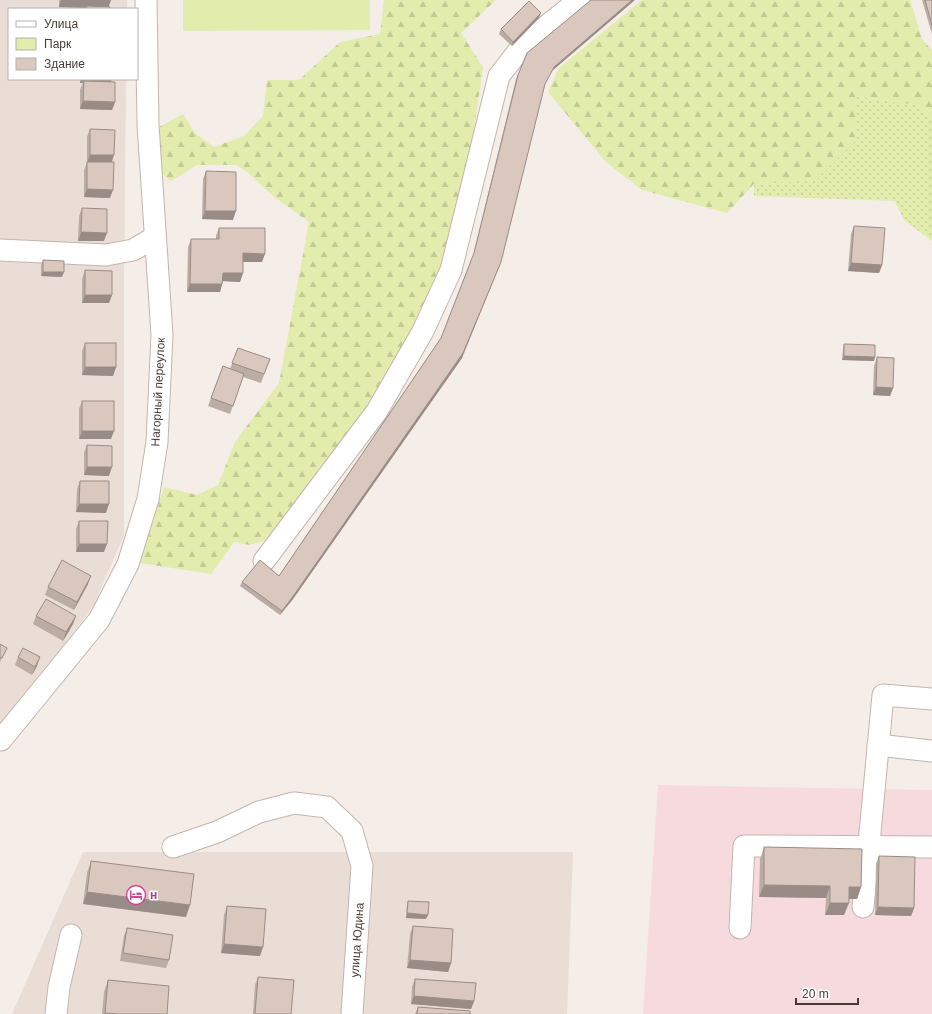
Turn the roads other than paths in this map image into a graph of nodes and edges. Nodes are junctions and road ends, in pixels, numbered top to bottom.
1 (146, 0) edge
2 (579, 0) edge
3 (156, 237) junction
4 (0, 250) edge
5 (264, 561) edge
6 (932, 699) edge
7 (1, 740) dead end
8 (878, 745) junction
9 (932, 750) edge
10 (173, 847) dead end
11 (868, 847) junction
12 (932, 847) edge
13 (863, 907) dead end
14 (740, 928) dead end
15 (71, 935) dead end
16 (56, 1014) edge
17 (352, 1014) edge

1 - 3 street, Нагорный переулок
2 - 5 street
3 - 4 street
3 - 7 street, Нагорный переулок
6 - 8 street
8 - 9 street
8 - 11 street
10 - 17 street, улица Юдина
11 - 12 street
11 - 13 street
11 - 14 street
15 - 16 street

